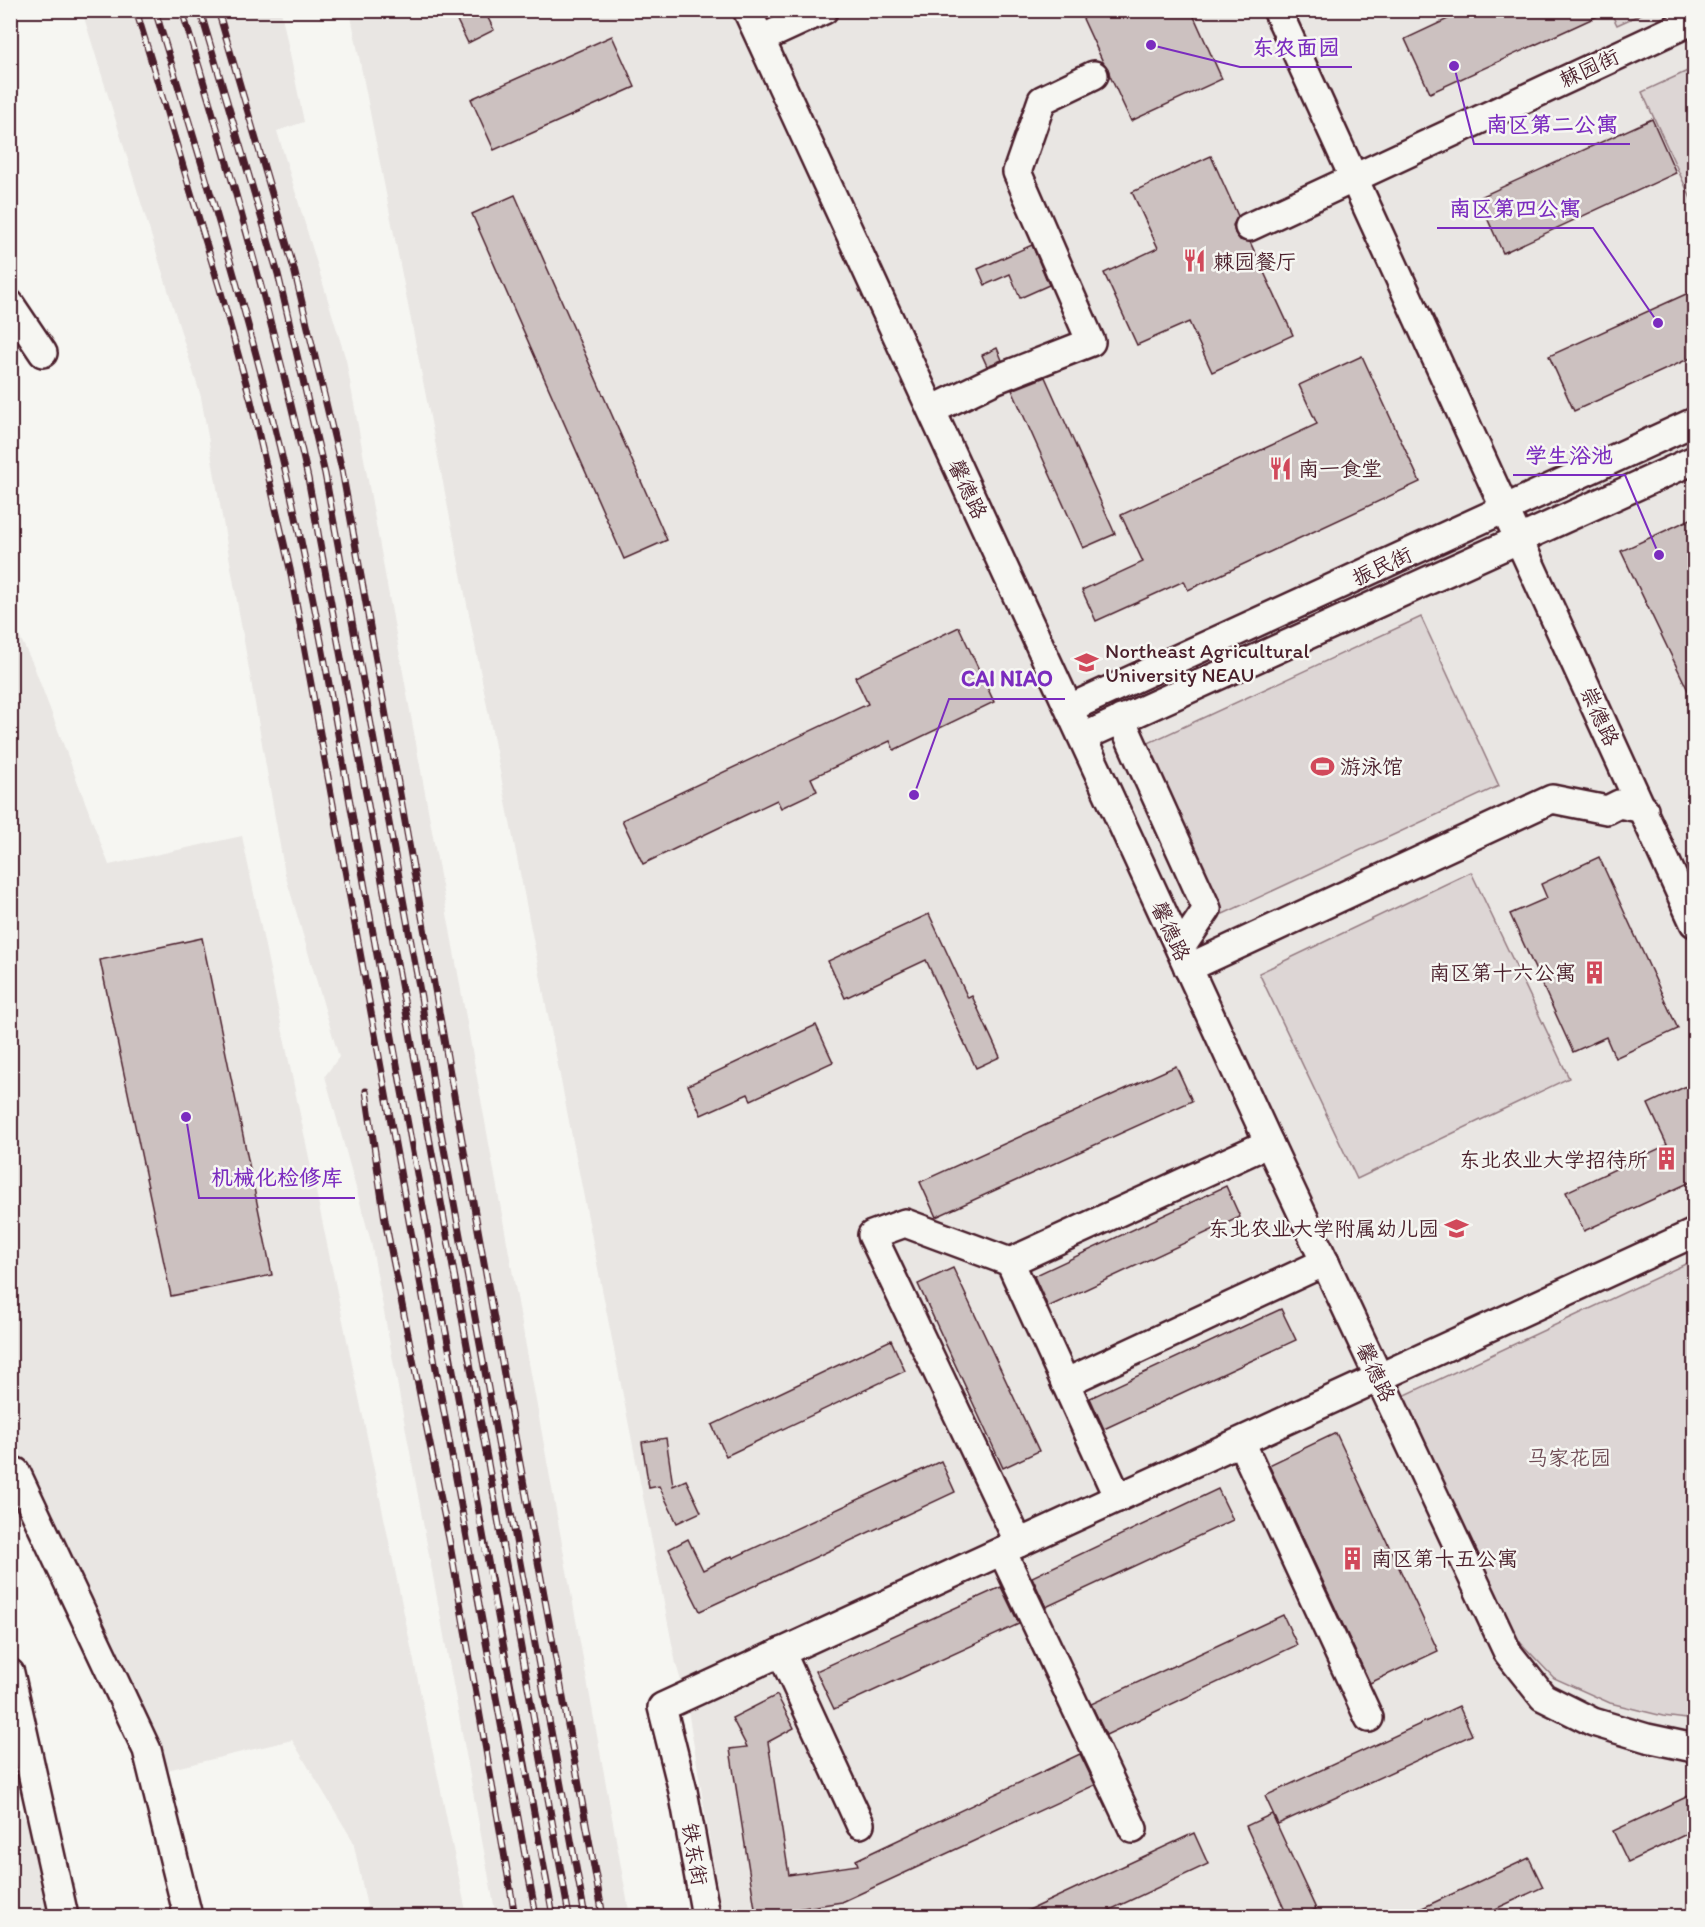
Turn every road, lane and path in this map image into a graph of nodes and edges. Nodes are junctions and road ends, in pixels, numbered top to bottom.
1 (747, 10) edge
2 (824, 10) edge
3 (1277, 10) edge
4 (1695, 20) edge
5 (761, 39) junction
6 (1094, 75) dead end
7 (1353, 177) junction
8 (1249, 227) dead end
9 (10, 304) edge
10 (44, 353) dead end
11 (932, 410) junction
12 (1689, 424) edge
13 (1695, 453) edge
14 (1695, 460) edge
15 (1505, 509) junction
16 (1519, 540) junction
17 (1371, 571) junction
18 (1384, 600) junction
19 (1234, 634) junction
20 (1247, 662) junction
21 (1070, 708) junction
22 (1121, 719) junction
23 (1083, 737) junction
24 (1644, 810) junction
25 (1695, 922) edge
26 (1184, 958) junction
27 (1269, 1143) junction
28 (1695, 1233) edge
29 (1010, 1262) junction
30 (1324, 1262) junction
31 (1379, 1378) junction
32 (1065, 1383) junction
33 (1241, 1442) junction
34 (10, 1470) edge
35 (1118, 1498) junction
36 (1011, 1547) junction
37 (781, 1652) junction
38 (10, 1673) edge
39 (1369, 1718) dead end
40 (1695, 1748) edge
41 (860, 1824) dead end
42 (1133, 1829) dead end
43 (64, 1917) edge
44 (188, 1917) edge
45 (706, 1917) edge

1 - 5 street, 馨德路
2 - 5 street
3 - 7 street, 崇德路
4 - 7 street, 棘园街
5 - 11 street, 馨德路
6 - 11 street
7 - 8 street, 棘园街
7 - 15 street, 崇德路
9 - 10 street
11 - 21 street, 馨德路
12 - 13 street
12 - 15 street, 振民街
14 - 16 street, 振民街
15 - 16 street, 崇德路
15 - 17 street, 振民街
16 - 18 street, 振民街
16 - 24 street, 崇德路
17 - 18 street
17 - 19 street, 振民街
18 - 20 street, 振民街
19 - 20 street
19 - 21 street, 振民街
20 - 22 street, 振民街
21 - 23 street, 馨德路
22 - 23 street, 振民街
22 - 26 street
23 - 26 street, 馨德路
24 - 25 street, 崇德路
24 - 26 street
26 - 27 street, 馨德路
27 - 29 street
27 - 30 street, 馨德路
28 - 31 street
29 - 32 street
29 - 36 street
30 - 31 street, 馨德路
30 - 32 street
31 - 33 street
31 - 40 street, 馨德路
32 - 35 street
33 - 35 street
33 - 39 street
34 - 44 street
35 - 36 street
36 - 37 street
36 - 42 street
37 - 41 street
37 - 45 street, 铁东街
38 - 43 street

